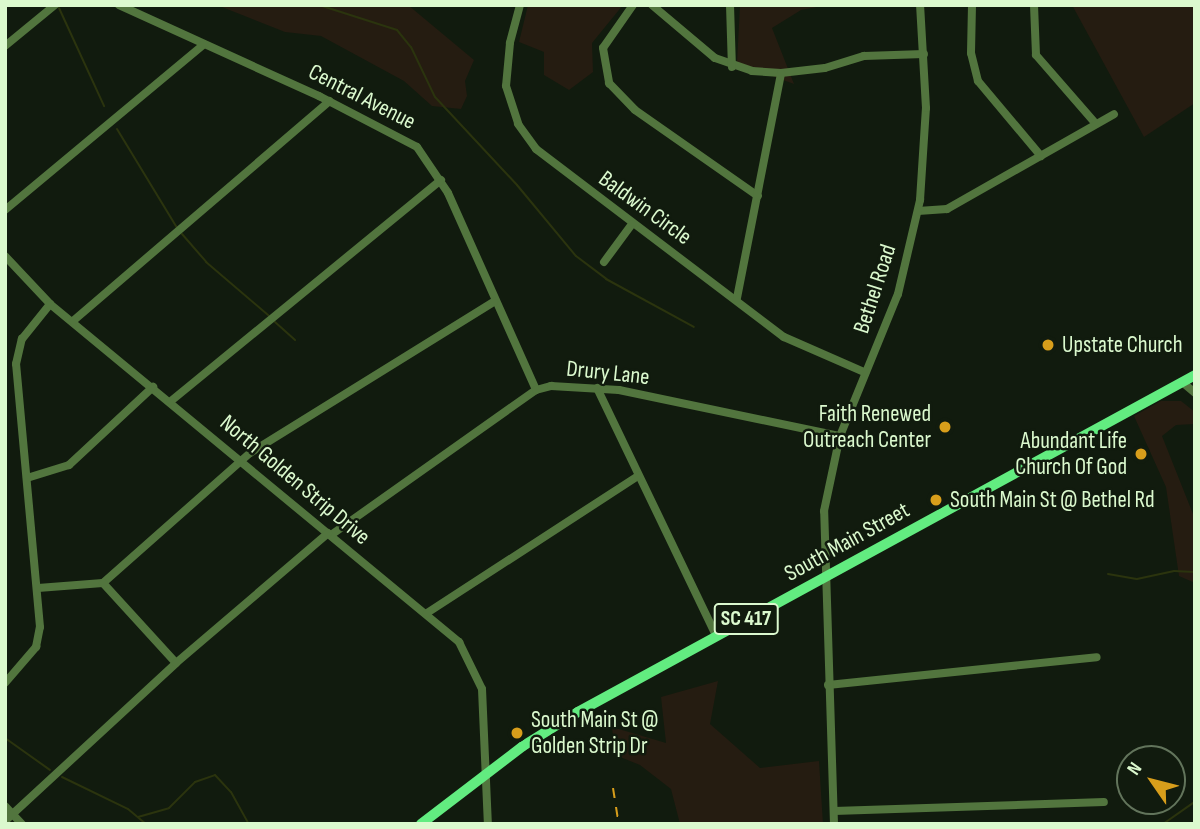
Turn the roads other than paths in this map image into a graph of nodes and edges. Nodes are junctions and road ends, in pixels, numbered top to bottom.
1 (55, 5) edge
2 (118, 5) edge
3 (509, 5) edge
4 (633, 5) edge
5 (652, 5) edge
6 (730, 5) edge
7 (920, 5) edge
8 (972, 5) edge
9 (1034, 5) edge
10 (520, 7) edge
11 (204, 44) junction
12 (5, 46) edge
13 (924, 54) junction
14 (733, 67) junction
15 (781, 73) junction
16 (330, 102) junction
17 (1114, 114) dead end
18 (1096, 124) junction
19 (1041, 156) junction
20 (441, 180) junction
21 (758, 197) junction
22 (5, 210) edge
23 (918, 211) junction
24 (632, 224) junction
25 (5, 256) edge
26 (604, 262) dead end
27 (737, 298) junction
28 (494, 302) junction
29 (50, 304) junction
30 (73, 321) junction
31 (864, 372) junction
32 (1195, 375) edge
33 (1182, 382) junction
34 (153, 387) junction
35 (597, 388) junction
36 (536, 390) junction
37 (1195, 393) edge
38 (171, 401) junction
39 (840, 436) junction
40 (241, 460) junction
41 (638, 476) junction
42 (27, 478) junction
43 (329, 534) junction
44 (823, 577) junction
45 (103, 583) junction
46 (38, 588) junction
47 (427, 613) junction
48 (716, 635) junction
49 (1097, 657) dead end
50 (176, 663) junction
51 (5, 683) edge
52 (828, 685) junction
53 (486, 773) junction
54 (1104, 802) dead end
55 (5, 806) edge
56 (834, 811) junction
57 (12, 814) junction
58 (5, 821) edge
59 (22, 824) edge
60 (421, 824) edge
61 (488, 824) edge
62 (834, 824) edge

1 - 12 street
2 - 11 street, Central Avenue
3 - 10 street
4 - 21 street
5 - 14 street
6 - 14 street
7 - 13 street, Bethel Road
8 - 19 street
9 - 18 street
10 - 24 street, Baldwin Circle
11 - 16 street, Central Avenue
11 - 22 street
13 - 15 street
13 - 23 street, Bethel Road
14 - 15 street
15 - 21 street
16 - 20 street, Central Avenue
16 - 30 street
17 - 18 street
18 - 19 street
19 - 23 street
20 - 28 street, Central Avenue
20 - 38 street
21 - 27 street
23 - 31 street, Bethel Road
24 - 26 street
24 - 27 street, Baldwin Circle
25 - 29 street, North Golden Strip Drive
27 - 31 street, Baldwin Circle
28 - 36 street, Central Avenue
28 - 40 street
29 - 30 street, North Golden Strip Drive
29 - 42 street
30 - 34 street, North Golden Strip Drive
31 - 39 street, Bethel Road
32 - 33 main road, South Main Street / SC 417
33 - 37 street
33 - 44 main road, South Main Street / SC 417
34 - 38 street, North Golden Strip Drive
34 - 42 street
35 - 36 street, Drury Lane
35 - 39 street, Drury Lane
35 - 41 street
36 - 43 street, Drury Lane
38 - 40 street, North Golden Strip Drive
39 - 44 street, Bethel Road
40 - 43 street, North Golden Strip Drive
40 - 45 street
41 - 47 street
41 - 48 street
42 - 46 street
43 - 47 street, North Golden Strip Drive
43 - 50 street, Drury Lane
44 - 48 main road, South Main Street / SC 417
44 - 52 street, Bethel Road
45 - 46 street
45 - 50 street
46 - 51 street
47 - 53 street, North Golden Strip Drive
48 - 53 main road, South Main Street / SC 417
49 - 52 street
50 - 57 street, Drury Lane
52 - 56 street, Bethel Road
53 - 60 main road, South Main Street / SC 417
53 - 61 street, North Golden Strip Drive
54 - 56 street
55 - 57 street
56 - 62 street, Bethel Road
57 - 58 street, Drury Lane
57 - 59 street

